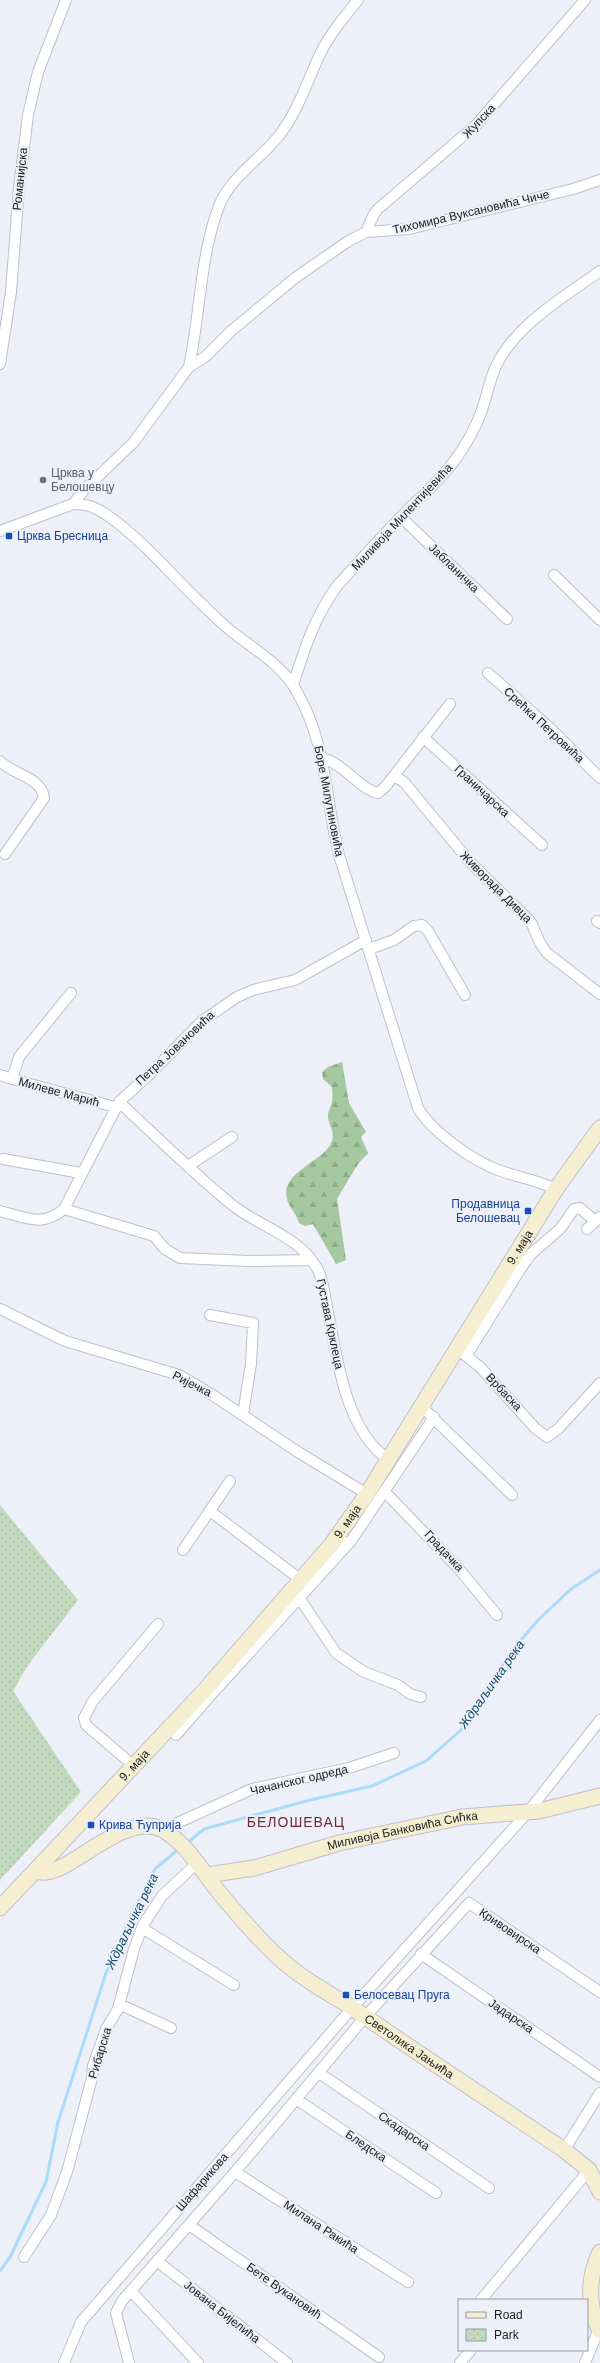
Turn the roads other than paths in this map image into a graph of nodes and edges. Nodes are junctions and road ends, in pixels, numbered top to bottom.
1 (66, 0) edge
2 (358, 0) edge
3 (585, 0) edge
4 (600, 180) edge
5 (366, 232) junction
6 (600, 271) edge
7 (0, 364) edge
8 (189, 368) junction
9 (73, 504) junction
10 (401, 517) junction
11 (0, 531) edge
12 (554, 575) dead end
13 (507, 619) dead end
14 (600, 620) edge
15 (488, 673) dead end
16 (293, 684) junction
17 (450, 704) dead end
18 (423, 737) junction
19 (323, 758) junction
20 (0, 761) edge
21 (394, 776) junction
22 (600, 778) edge
23 (542, 845) dead end
24 (5, 854) dead end
25 (368, 945) junction
26 (70, 993) dead end
27 (600, 994) edge
28 (465, 995) dead end
29 (0, 1075) edge
30 (12, 1079) junction
31 (117, 1105) junction
32 (600, 1128) edge
33 (232, 1137) dead end
34 (3, 1159) dead end
35 (188, 1166) junction
36 (81, 1173) junction
37 (556, 1189) junction
38 (64, 1209) junction
39 (0, 1211) edge
40 (598, 1219) edge
41 (588, 1229) dead end
42 (311, 1260) junction
43 (0, 1309) edge
44 (210, 1315) dead end
45 (462, 1352) junction
46 (600, 1382) edge
47 (422, 1406) junction
48 (243, 1414) junction
49 (434, 1417) junction
50 (388, 1459) junction
51 (230, 1481) dead end
52 (385, 1492) junction
53 (367, 1494) junction
54 (512, 1495) dead end
55 (210, 1511) junction
56 (351, 1541) junction
57 (330, 1545) junction
58 (183, 1550) dead end
59 (301, 1580) junction
60 (300, 1599) junction
61 (497, 1615) dead end
62 (158, 1624) dead end
63 (205, 1696) junction
64 (421, 1696) dead end
65 (600, 1720) edge
66 (176, 1735) dead end
67 (394, 1753) dead end
68 (134, 1766) junction
69 (600, 1796) edge
70 (528, 1812) junction
71 (162, 1830) junction
72 (195, 1860) junction
73 (37, 1871) junction
74 (234, 1871) junction
75 (207, 1875) junction
76 (223, 1896) junction
77 (0, 1908) edge
78 (142, 1928) junction
79 (421, 1954) junction
80 (234, 1985) dead end
81 (600, 1992) edge
82 (119, 2004) junction
83 (352, 2008) junction
84 (365, 2017) junction
85 (171, 2028) dead end
86 (319, 2073) junction
87 (600, 2077) edge
88 (600, 2093) edge
89 (296, 2099) junction
90 (564, 2150) junction
91 (589, 2170) junction
92 (235, 2172) junction
93 (489, 2188) dead end
94 (600, 2192) edge
95 (436, 2193) dead end
96 (189, 2225) junction
97 (600, 2252) edge
98 (24, 2256) dead end
99 (157, 2261) junction
100 (408, 2282) dead end
101 (131, 2291) junction
102 (482, 2299) edge
103 (599, 2330) edge
104 (470, 2351) edge
105 (379, 2356) dead end
106 (64, 2363) edge
107 (129, 2363) edge
108 (198, 2363) edge
109 (287, 2363) edge
110 (460, 2363) edge
111 (585, 2363) edge

1 - 7 street, Романијска
2 - 8 street
3 - 5 street, Жупска
4 - 5 street, Тихомира Вуксановића Чиче
5 - 8 street, Тихомира Вуксановића Чиче
6 - 10 street, Миливоја Милентијевића
8 - 9 street, Тихомира Вуксановића Чиче
9 - 11 street
9 - 16 street, Боре Милутиновића
10 - 13 street, Јабланичка
10 - 16 street, Миливоја Милентијевића
12 - 14 street
15 - 22 street, Срећка Петровића
16 - 19 street, Боре Милутиновића
17 - 18 street
18 - 21 street
18 - 23 street, Граничарска
19 - 21 street
19 - 25 street, Боре Милутиновића
20 - 24 street
21 - 27 street, Живорада Дивца
25 - 28 street, Петра Јовановића
25 - 31 street, Петра Јовановића
25 - 37 street, Боре Милутиновића
26 - 30 street, Милеве Марић
29 - 30 street
30 - 31 street, Милеве Марић
31 - 35 street, Густава Крклеца
31 - 36 street, Петра Јовановића
32 - 37 street, 9. маја
33 - 35 street
34 - 36 street
35 - 42 street, Густава Крклеца
36 - 38 street, Петра Јовановића
37 - 45 street, 9. маја
38 - 39 street
38 - 42 street
40 - 41 street
40 - 45 street
42 - 50 street, Густава Крклеца
43 - 48 street, Ријечка
44 - 48 street
45 - 46 street, Врбаска
45 - 47 street, 9. маја
47 - 49 street
47 - 50 street, 9. маја
48 - 53 street, Ријечка
49 - 52 street
49 - 54 street
50 - 53 street, 9. маја
51 - 55 street
52 - 56 street
52 - 61 street, Градачка
53 - 57 street, 9. маја
55 - 58 street
55 - 59 street
56 - 57 street
56 - 60 street
57 - 59 street, 9. маја
59 - 63 street, 9. маја
60 - 63 street
60 - 64 street
62 - 68 street
63 - 66 street
63 - 68 street, 9. маја
65 - 70 street, Шафарикова
67 - 71 street, Чачанског одреда
68 - 73 street, 9. маја
69 - 70 street, Миливоја Банковића Сићка
70 - 74 street, Миливоја Банковића Сићка
70 - 83 street, Шафарикова
71 - 72 street, Светолика Јањића
71 - 73 street
72 - 75 street, Светолика Јањића
72 - 78 street, Рибарска
73 - 77 street, 9. маја
74 - 75 street, Миливоја Банковића Сићка
74 - 76 street
75 - 76 street, Светолика Јањића
76 - 83 street, Светолика Јањића
78 - 80 street
78 - 82 street, Рибарска
79 - 81 street, Кривовирска
79 - 84 street, Кривовирска
79 - 87 street, Јадарска
82 - 85 street
82 - 98 street, Рибарска
83 - 84 street, Светолика Јањића
83 - 106 street, Шафарикова
84 - 86 street, Кривовирска
84 - 90 street, Светолика Јањића
86 - 89 street, Кривовирска
86 - 93 street, Скадарска
88 - 90 street
89 - 92 street, Кривовирска
89 - 95 street, Бледска
90 - 91 street, Светолика Јањића
91 - 94 street, Светолика Јањића
91 - 102 street
92 - 96 street, Кривовирска
92 - 100 street, Милана Ракића
96 - 99 street, Кривовирска
96 - 105 street, Бете Вукановић
97 - 103 street
99 - 101 street, Кривовирска
99 - 109 street, Јована Бијелића
101 - 107 street, Кривовирска
101 - 108 street
103 - 111 street
104 - 110 street

